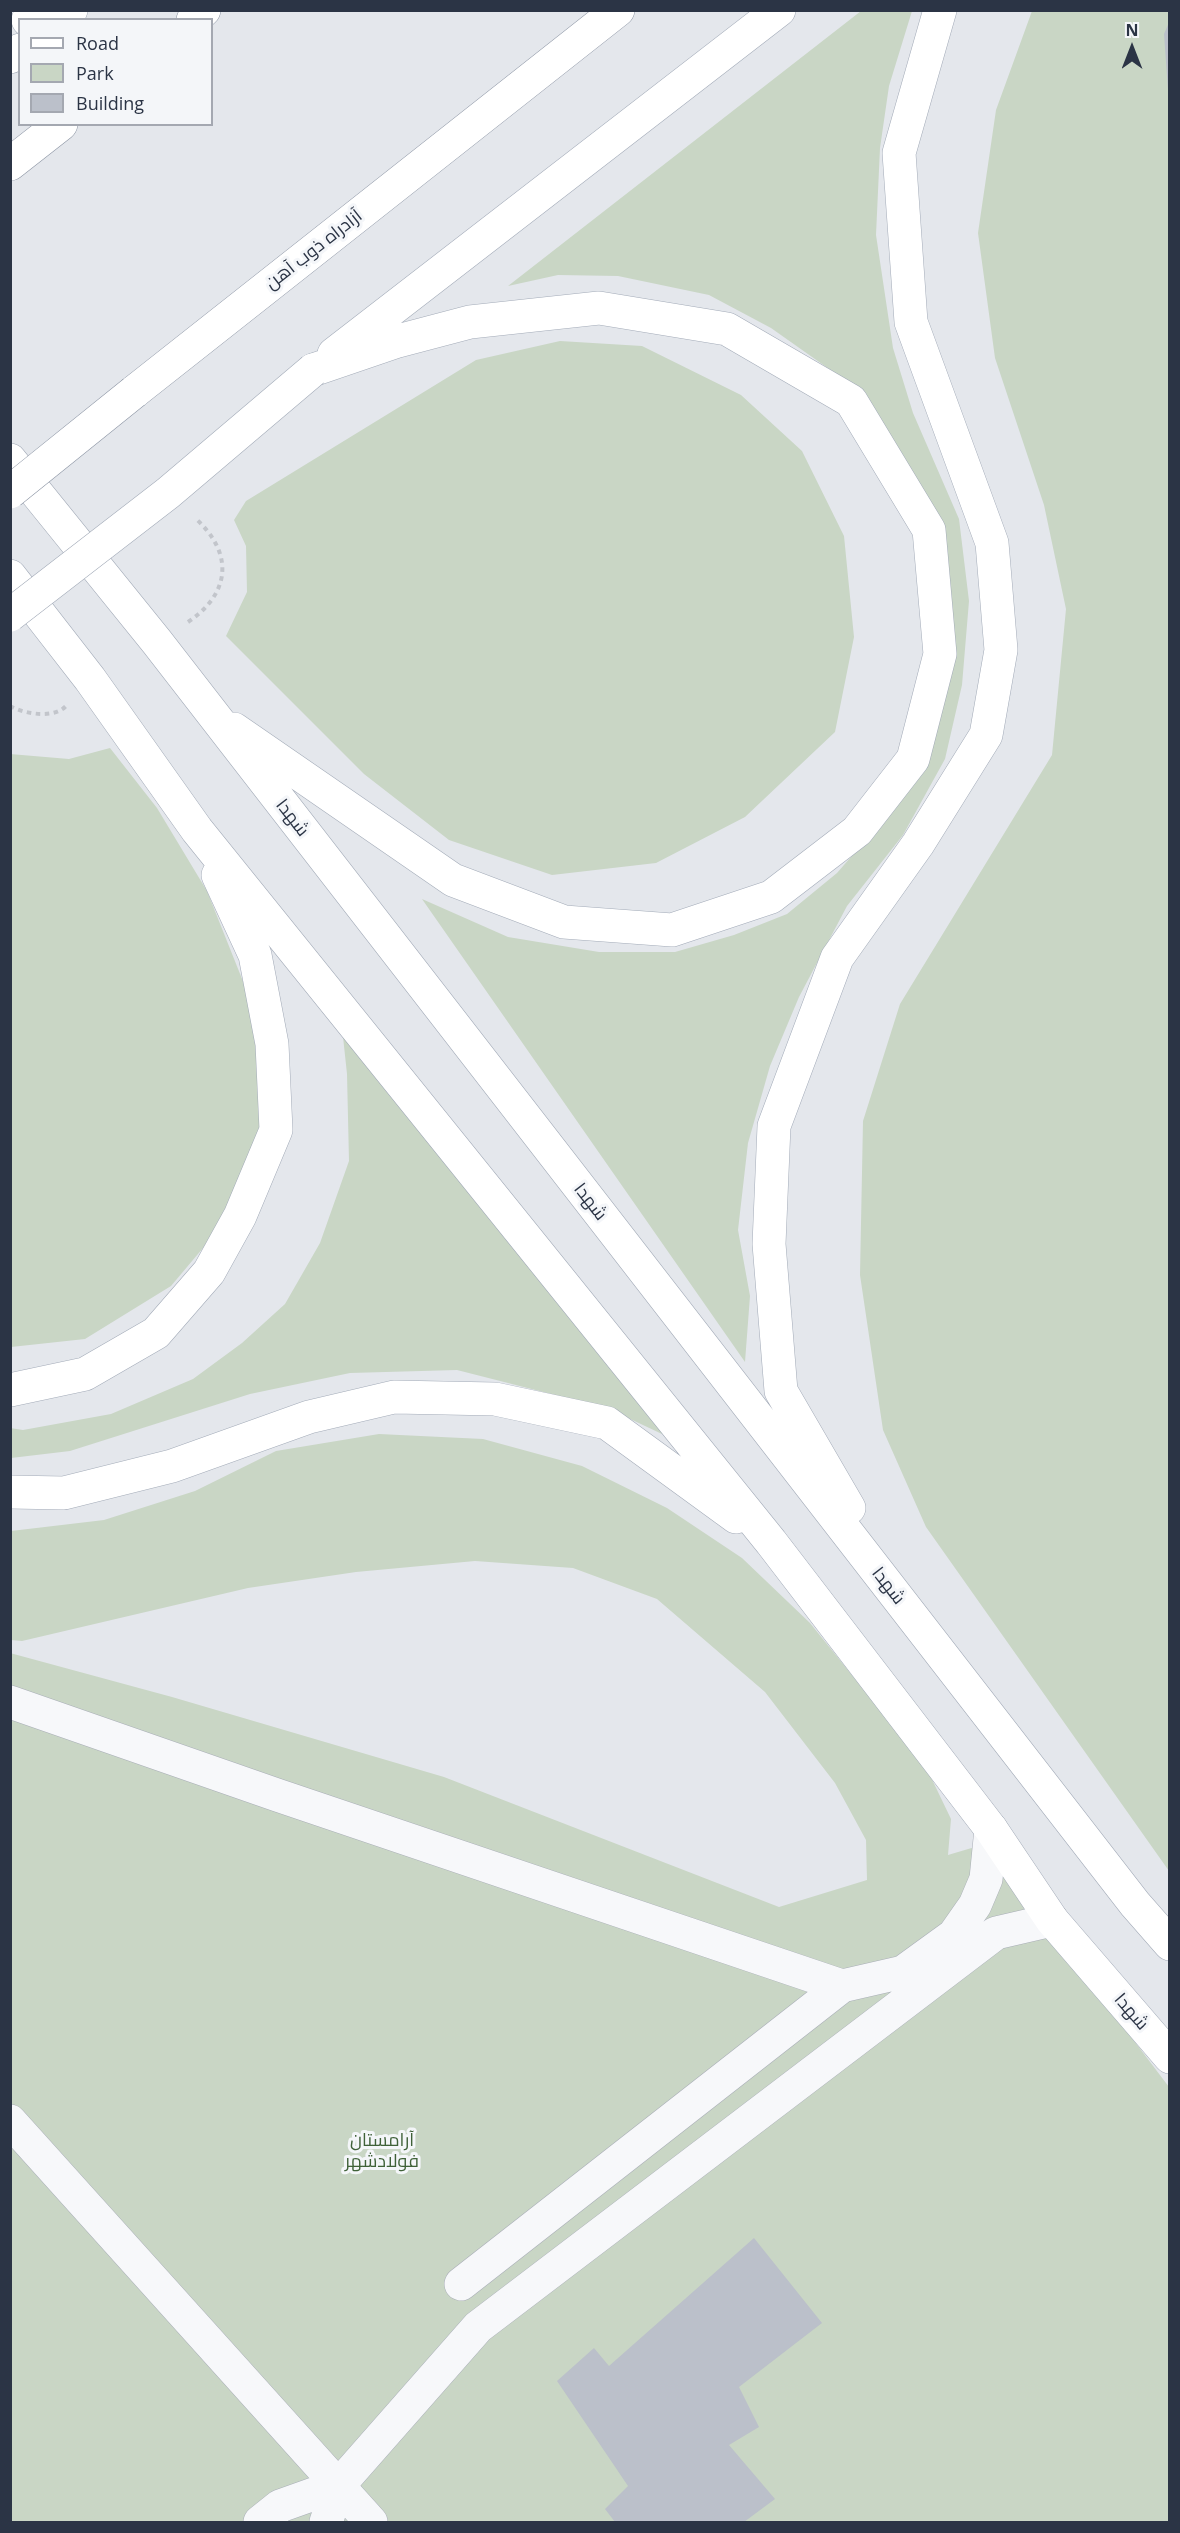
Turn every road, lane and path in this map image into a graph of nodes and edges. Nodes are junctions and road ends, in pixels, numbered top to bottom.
1 (618, 10) edge
2 (779, 10) edge
3 (940, 10) edge
4 (58, 126) edge
5 (10, 164) edge
6 (313, 370) junction
7 (10, 460) edge
8 (10, 492) edge
9 (168, 493) junction
10 (10, 576) edge
11 (10, 615) edge
12 (157, 642) junction
13 (90, 679) junction
14 (10, 706) edge
15 (209, 711) junction
16 (197, 830) junction
17 (10, 1390) edge
18 (10, 1492) edge
19 (771, 1542) junction
20 (866, 1558) junction
21 (10, 1702) edge
22 (991, 1829) junction
23 (1135, 1904) junction
24 (1170, 1906) edge
25 (1052, 1920) junction
26 (1170, 1944) edge
27 (842, 1986) junction
28 (1170, 2057) edge
29 (10, 2121) edge
30 (461, 2284) dead end
31 (339, 2485) junction
32 (260, 2523) edge
33 (326, 2523) edge
34 (372, 2523) edge

1 - 8 main road, آزادراه ذوب آهن, bridge
2 - 6 main road
3 - 20 main road
4 - 5 main road
6 - 9 main road, bridge
6 - 15 main road
7 - 12 main road, شهدا
9 - 11 main road, bridge
9 - 12 path
10 - 13 main road, شهدا
12 - 15 main road, شهدا
13 - 14 path
13 - 16 main road, شهدا
15 - 20 main road, شهدا
16 - 17 main road
16 - 19 main road, شهدا
18 - 19 main road
19 - 22 main road, شهدا
20 - 23 main road, شهدا
21 - 27 street
22 - 25 main road, شهدا
22 - 27 street
23 - 24 main road
23 - 26 main road, شهدا
25 - 28 main road, شهدا
25 - 31 street
27 - 30 street
29 - 31 street
31 - 32 street
31 - 33 street
31 - 34 street

